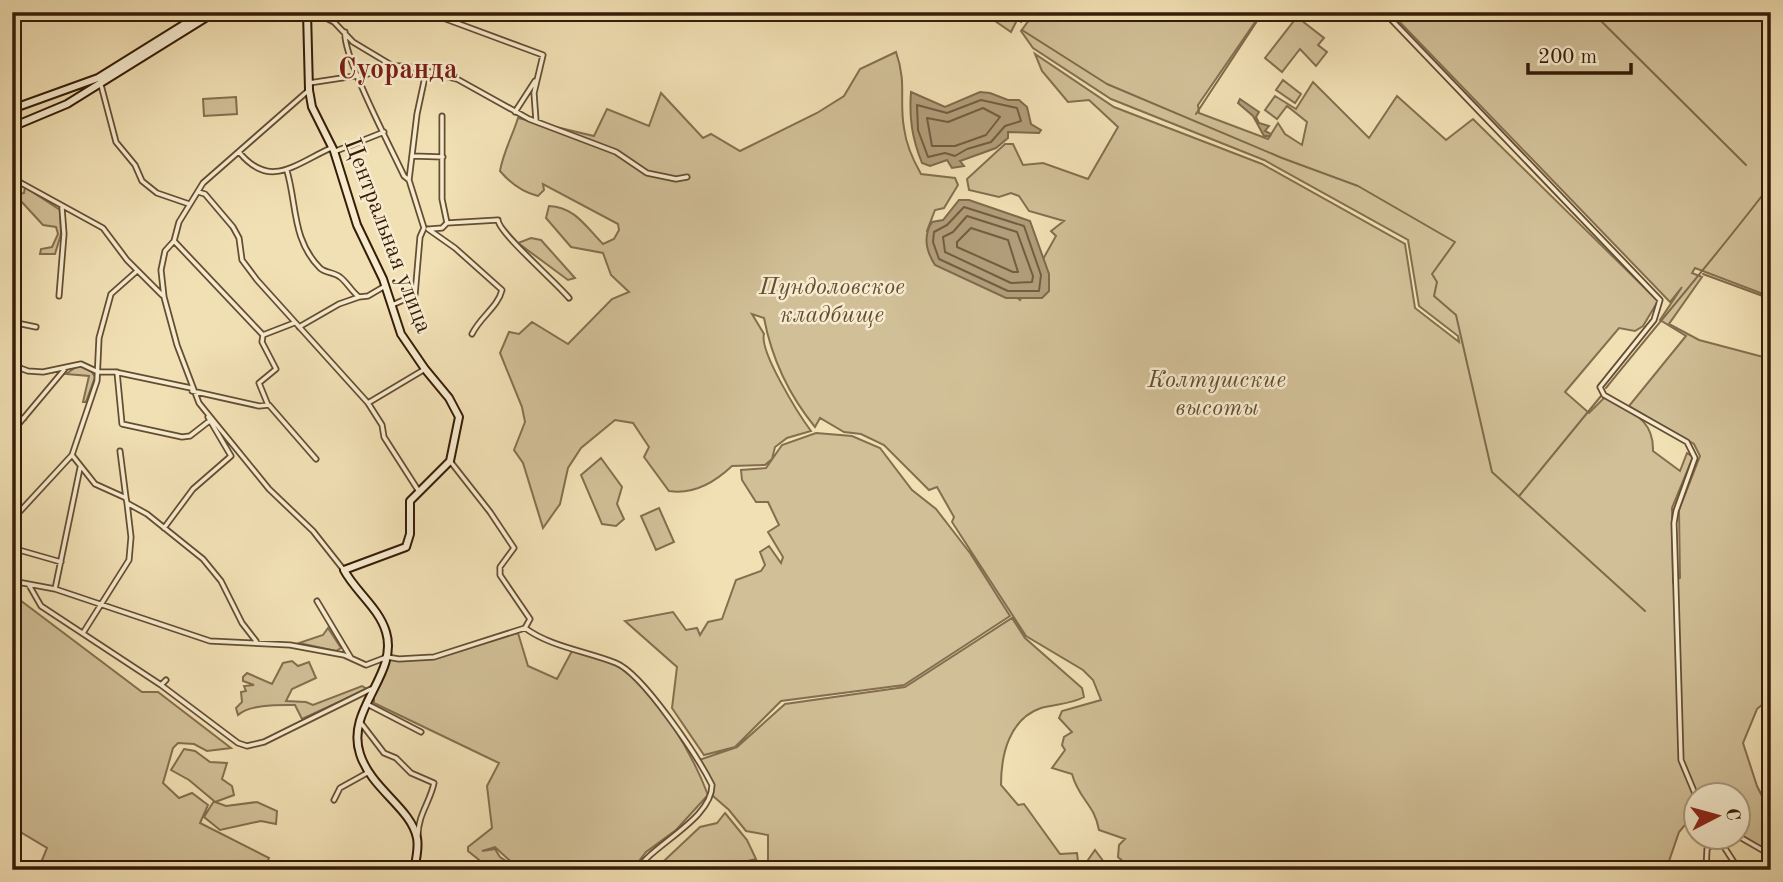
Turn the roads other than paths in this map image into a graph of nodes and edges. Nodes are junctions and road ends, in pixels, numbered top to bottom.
1 (204, 12) edge
2 (215, 12) edge
3 (427, 12) edge
4 (1384, 12) edge
5 (307, 15) edge
6 (345, 32) junction
7 (393, 66) junction
8 (426, 72) junction
9 (358, 76) junction
10 (536, 80) junction
11 (101, 85) junction
12 (309, 86) junction
13 (13, 109) edge
14 (515, 112) junction
15 (442, 116) dead end
16 (537, 122) junction
17 (15, 126) edge
18 (384, 132) junction
19 (333, 150) junction
20 (239, 152) junction
21 (413, 156) junction
22 (444, 157) junction
23 (287, 171) junction
24 (687, 177) dead end
25 (12, 178) edge
26 (409, 180) junction
27 (198, 192) junction
28 (190, 204) junction
29 (62, 207) junction
30 (447, 223) junction
31 (426, 228) junction
32 (174, 241) junction
33 (137, 271) junction
34 (386, 286) junction
35 (59, 296) dead end
36 (359, 296) junction
37 (164, 297) junction
38 (569, 298) dead end
39 (392, 305) junction
40 (12, 323) edge
41 (294, 323) junction
42 (36, 327) dead end
43 (299, 327) junction
44 (472, 334) dead end
45 (263, 335) junction
46 (12, 365) edge
47 (425, 369) junction
48 (64, 370) junction
49 (97, 372) junction
50 (117, 372) junction
51 (192, 389) junction
52 (368, 403) junction
53 (268, 405) junction
54 (24, 418) junction
55 (12, 419) edge
56 (208, 419) junction
57 (12, 432) edge
58 (120, 452) dead end
59 (72, 455) junction
60 (316, 459) dead end
61 (450, 461) junction
62 (80, 468) junction
63 (418, 490) junction
64 (126, 501) junction
65 (12, 520) edge
66 (164, 528) junction
67 (12, 548) edge
68 (61, 562) junction
69 (344, 570) junction
70 (12, 581) edge
71 (29, 586) junction
72 (55, 589) junction
73 (317, 601) dead end
74 (100, 605) junction
75 (525, 628) junction
76 (83, 634) junction
77 (256, 641) junction
78 (387, 657) junction
79 (352, 659) junction
80 (166, 680) dead end
81 (161, 685) junction
82 (373, 688) junction
83 (365, 703) junction
84 (360, 721) junction
85 (421, 732) dead end
86 (367, 773) junction
87 (1689, 780) edge
88 (334, 800) dead end
89 (418, 839) junction
90 (1752, 844) edge
91 (1707, 850) edge
92 (1726, 850) edge
93 (1771, 855) edge
94 (414, 870) edge
95 (637, 870) edge
96 (1706, 870) edge
97 (1739, 870) edge

1 - 13 street
2 - 11 street
3 - 10 street
4 - 87 street
5 - 6 street
5 - 12 street, Центральная улица
6 - 7 street
6 - 9 street
7 - 8 street
7 - 9 street
8 - 14 street
8 - 21 street
9 - 12 street
9 - 18 street
10 - 14 street
10 - 16 street
11 - 17 street
11 - 28 street
12 - 19 street, Центральная улица
12 - 20 street
13 - 17 street
14 - 16 street
15 - 22 street
16 - 24 street
18 - 19 street
18 - 26 street
19 - 23 street
19 - 34 street, Центральная улица
20 - 23 street
20 - 27 street
21 - 22 street
21 - 26 street
22 - 30 street
23 - 36 street
25 - 29 street
26 - 31 street
27 - 28 street
27 - 41 street
28 - 32 street
29 - 33 street
29 - 35 street
30 - 31 street
30 - 38 street
31 - 39 street
31 - 44 street
32 - 37 street
32 - 45 street
33 - 37 street
33 - 49 street
34 - 36 street
34 - 39 street, Центральная улица
36 - 43 street
37 - 51 street
39 - 47 street, Центральная улица
40 - 42 street
41 - 43 street
41 - 45 street
43 - 52 street
45 - 53 street
46 - 48 street
47 - 52 street
47 - 61 street, Центральная улица
48 - 49 street
48 - 54 street
49 - 50 street
49 - 59 street
50 - 51 street
50 - 56 street
51 - 53 street
51 - 56 street
52 - 63 street
53 - 60 street
54 - 55 street
54 - 57 street
56 - 66 street
56 - 69 street
58 - 64 street
59 - 62 street
59 - 65 street
61 - 63 street
61 - 75 street
62 - 64 street
62 - 68 street
63 - 69 street
64 - 66 street
64 - 74 street
66 - 77 street
67 - 68 street
68 - 72 street
69 - 78 street
70 - 71 street
71 - 72 street
71 - 76 street
72 - 74 street
73 - 79 street
74 - 76 street
74 - 77 street
75 - 78 street
75 - 95 street
76 - 81 street
77 - 79 street
78 - 79 street
78 - 82 street
80 - 81 street
81 - 82 street
82 - 83 street
83 - 84 street
83 - 85 street
84 - 86 street
84 - 89 street
86 - 88 street
86 - 89 street
89 - 94 street
90 - 93 street
91 - 96 street
92 - 97 street

